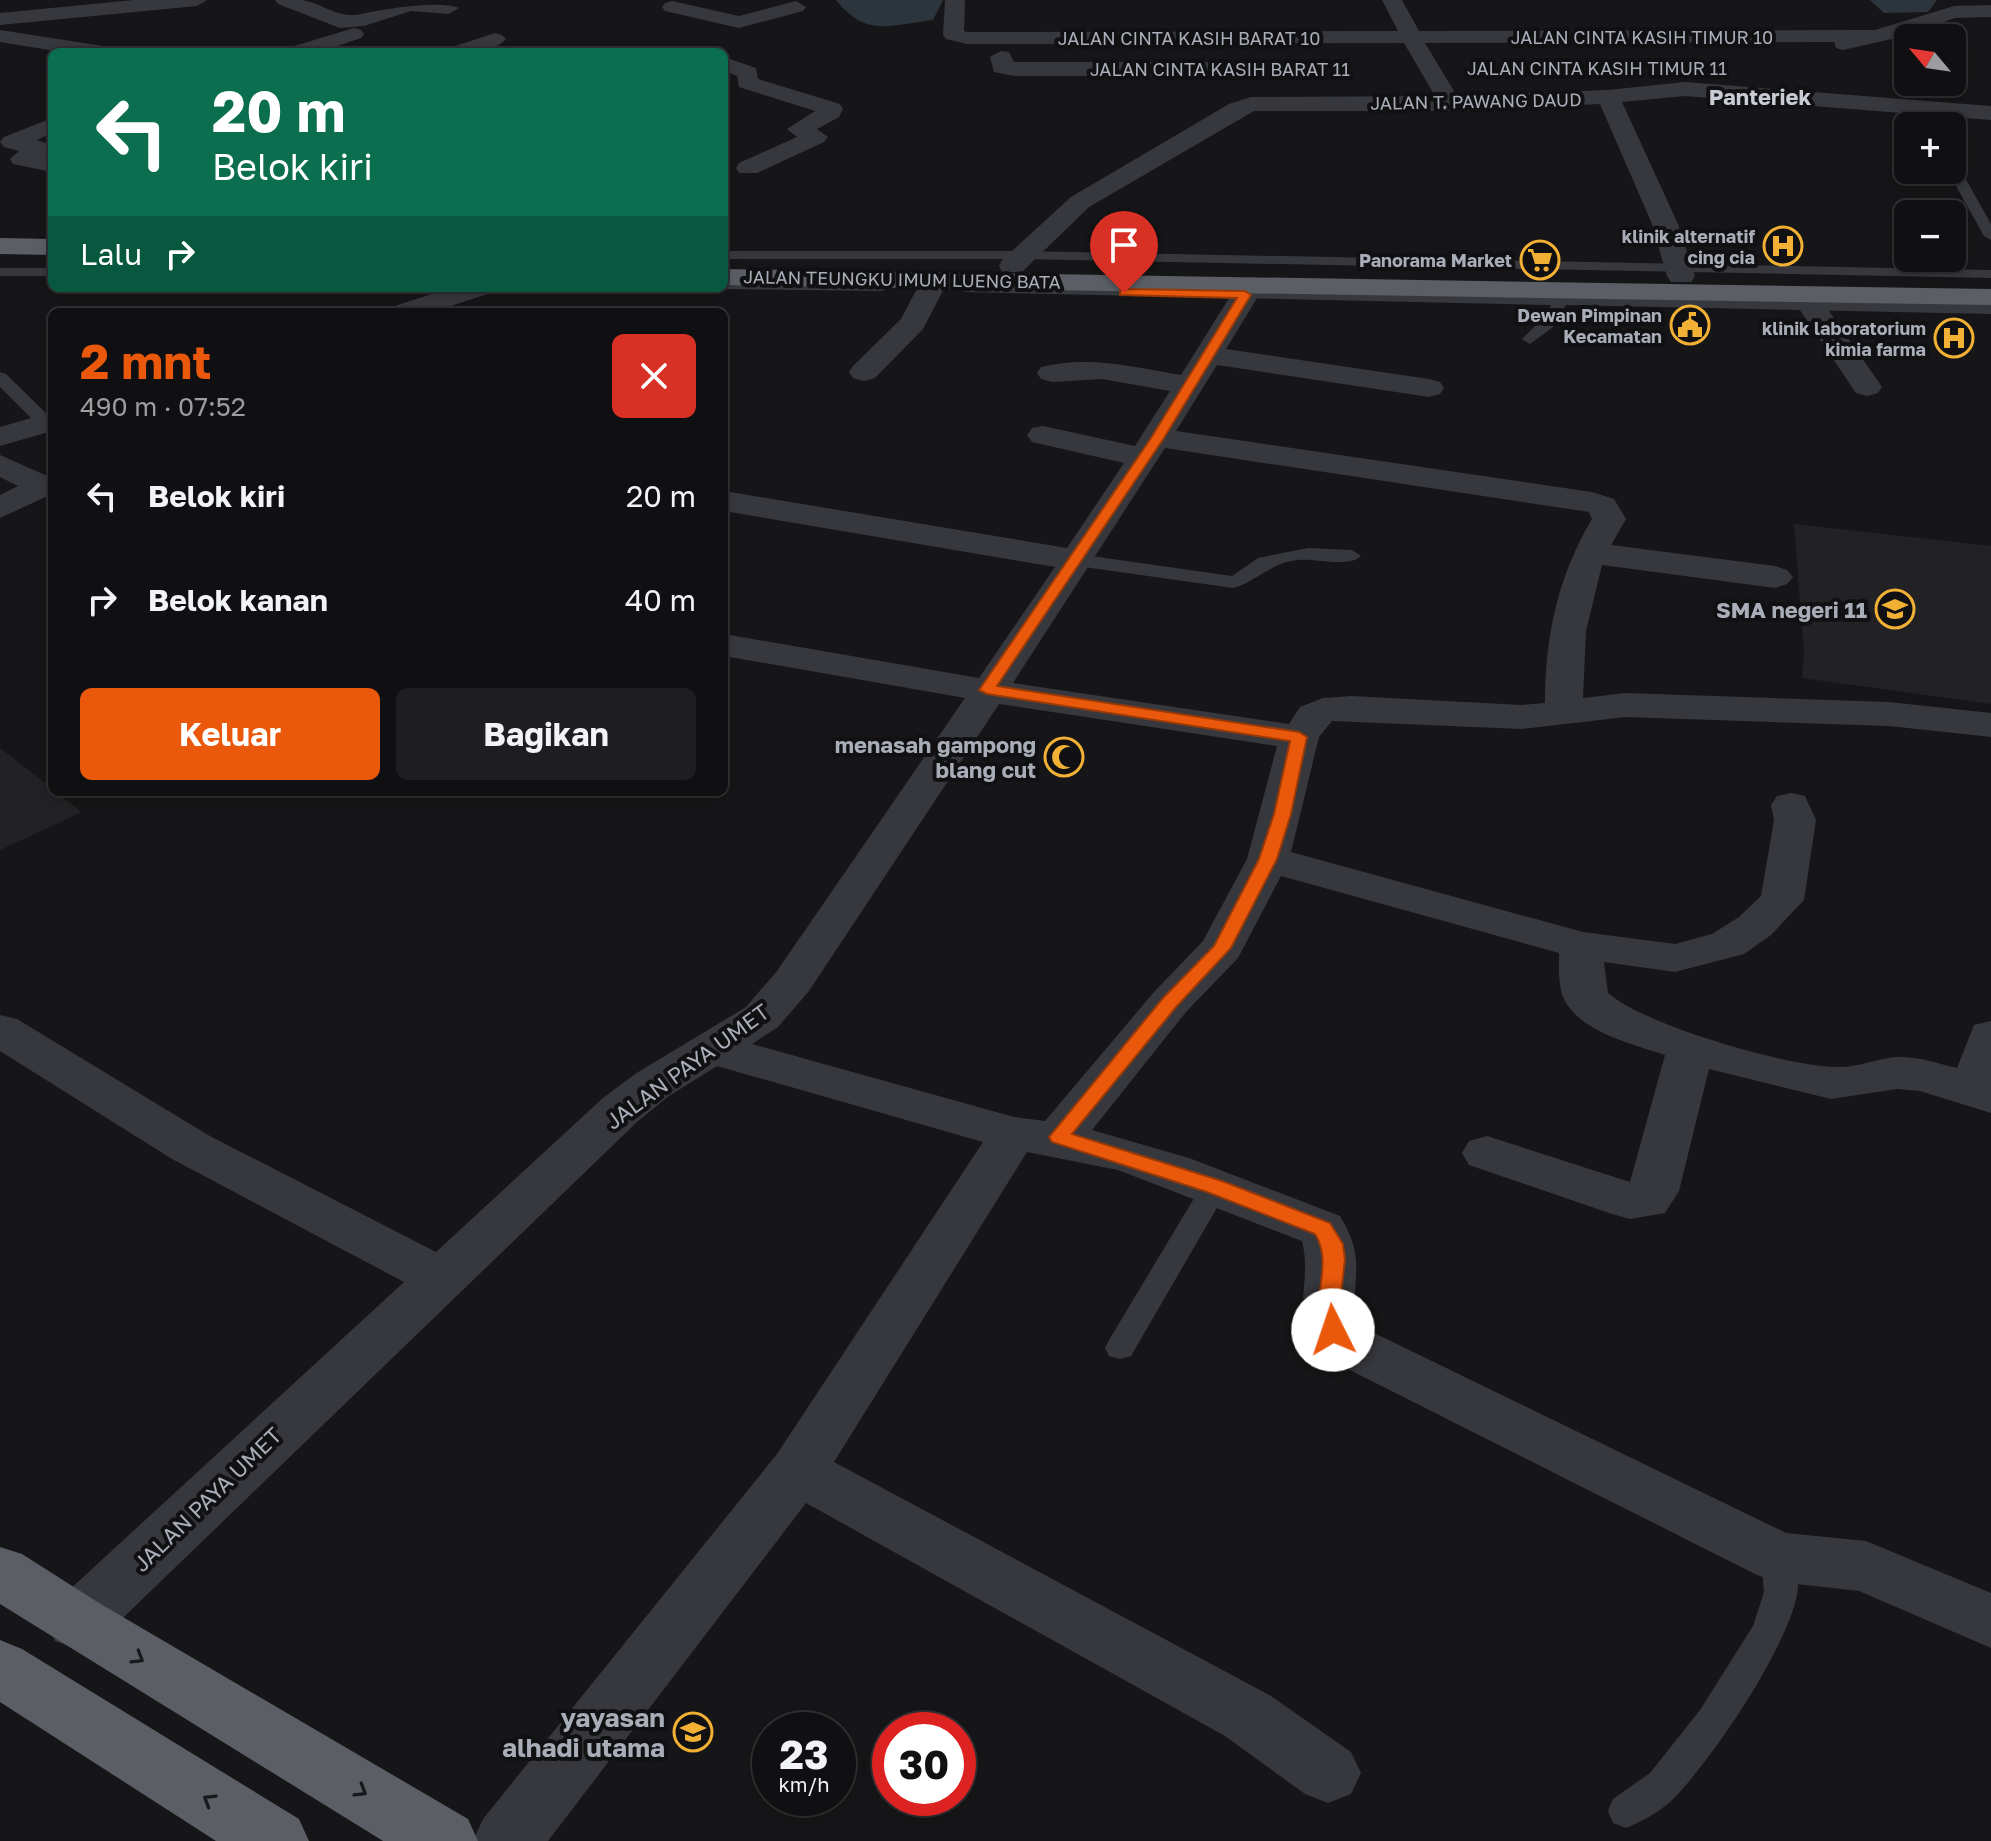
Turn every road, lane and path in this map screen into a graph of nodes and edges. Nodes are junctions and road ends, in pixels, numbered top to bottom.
1 (197, 0) edge
2 (285, 0) edge
3 (647, 0) edge
4 (696, 0) edge
5 (1398, 4) edge
6 (960, 6) edge
7 (672, 7) junction
8 (796, 7) dead end
9 (449, 8) dead end
10 (1991, 11) edge
11 (0, 19) edge
12 (1936, 24) edge
13 (354, 34) dead end
14 (1894, 34) edge
15 (0, 36) edge
16 (1873, 36) junction
17 (1422, 38) junction
18 (495, 39) dead end
19 (724, 44) edge
20 (77, 48) edge
21 (311, 48) edge
22 (471, 48) edge
23 (728, 49) edge
24 (1001, 57) dead end
25 (1792, 58) dead end
26 (1396, 68) dead end
27 (1438, 68) junction
28 (1284, 69) dead end
29 (1730, 73) dead end
30 (1689, 75) junction
31 (1149, 90) dead end
32 (1172, 91) dead end
33 (1948, 96) edge
34 (1215, 97) dead end
35 (1608, 97) junction
36 (1459, 103) junction
37 (1251, 104) junction
38 (1947, 110) junction
39 (1991, 113) edge
40 (48, 126) edge
41 (25, 135) junction
42 (48, 135) edge
43 (728, 160) edge
44 (48, 164) edge
45 (748, 168) junction
46 (728, 178) edge
47 (1962, 184) edge
48 (1991, 236) edge
49 (0, 246) edge
50 (48, 246) edge
51 (48, 246) edge
52 (728, 255) edge
53 (1017, 260) junction
54 (0, 263) edge
55 (728, 265) edge
56 (1679, 271) junction
57 (0, 272) edge
58 (48, 272) edge
59 (771, 272) junction
60 (1991, 274) edge
61 (728, 277) edge
62 (1991, 281) edge
63 (933, 283) junction
64 (728, 286) edge
65 (1248, 290) junction
66 (465, 292) edge
67 (1560, 295) junction
68 (1991, 297) edge
69 (1807, 299) junction
70 (417, 308) edge
71 (1991, 309) edge
72 (1530, 339) dead end
73 (1199, 370) junction
74 (864, 372) dead end
75 (1052, 373) dead end
76 (0, 377) edge
77 (1867, 387) dead end
78 (1429, 388) dead end
79 (48, 421) edge
80 (48, 422) edge
81 (1043, 435) dead end
82 (0, 437) edge
83 (1151, 448) junction
84 (0, 465) edge
85 (728, 502) edge
86 (0, 508) edge
87 (1589, 553) junction
88 (1352, 556) dead end
89 (1077, 560) junction
90 (1775, 577) dead end
91 (728, 646) edge
92 (987, 690) junction
93 (1564, 712) junction
94 (1991, 725) edge
95 (1299, 737) junction
96 (1791, 805) dead end
97 (1268, 859) junction
98 (1581, 945) junction
99 (0, 1030) edge
100 (1991, 1036) edge
101 (1691, 1047) junction
102 (709, 1048) junction
103 (1983, 1094) edge
104 (1036, 1136) junction
105 (1487, 1153) dead end
106 (1215, 1187) junction
107 (440, 1277) junction
108 (1120, 1348) dead end
109 (798, 1470) junction
110 (1778, 1557) junction
111 (0, 1572) edge
112 (1991, 1621) edge
113 (77, 1622) junction
114 (4, 1677) edge
115 (1328, 1773) dead end
116 (1626, 1811) dead end
117 (275, 1841) edge
118 (444, 1841) edge
119 (507, 1841) edge

1 - 11 street
2 - 9 street
3 - 7 street
4 - 7 street
5 - 17 street
6 - 17 street, JALAN CINTA KASIH BARAT 10
7 - 19 street
8 - 19 street
10 - 12 street
13 - 21 street
14 - 16 street
15 - 20 street
16 - 17 street, JALAN CINTA KASIH TIMUR 10
16 - 25 street
17 - 27 street
18 - 22 street
23 - 45 street
24 - 28 street, JALAN CINTA KASIH BARAT 11
26 - 27 street
27 - 36 street
29 - 30 street
30 - 35 street, JALAN T. PAWANG DAUD
30 - 38 street, JALAN T. PAWANG DAUD
31 - 32 street
33 - 38 street
34 - 37 street
35 - 36 street, JALAN T. PAWANG DAUD
35 - 56 street
36 - 37 street, JALAN T. PAWANG DAUD
37 - 53 street, JALAN T. PAWANG DAUD
38 - 39 street, JALAN T. PAWANG DAUD
40 - 41 street
41 - 42 street
41 - 44 street
43 - 45 street
45 - 46 street
47 - 48 lane
49 - 50 highway
51 - 54 highway
52 - 53 lane
53 - 56 highway, JALAN TEUNGKU IMUM LUENG BATA
53 - 59 highway, JALAN TEUNGKU IMUM LUENG BATA
55 - 59 highway, JALAN TEUNGKU IMUM LUENG BATA
56 - 60 lane
56 - 62 highway, JALAN TEUNGKU IMUM LUENG BATA
57 - 58 lane
59 - 61 highway, JALAN TEUNGKU IMUM LUENG BATA
59 - 63 highway, JALAN TEUNGKU IMUM LUENG BATA
63 - 64 lane
63 - 65 highway, JALAN TEUNGKU IMUM LUENG BATA
63 - 74 street
65 - 67 highway, JALAN TEUNGKU IMUM LUENG BATA
65 - 73 street, JALAN PAYA UMET
66 - 70 street
67 - 69 highway, JALAN TEUNGKU IMUM LUENG BATA
67 - 72 lane
68 - 69 highway, JALAN TEUNGKU IMUM LUENG BATA
69 - 71 lane
69 - 77 street
73 - 75 street
73 - 78 street
73 - 83 street, JALAN PAYA UMET
76 - 79 lane
80 - 82 street
81 - 83 street
83 - 87 street
83 - 89 street, JALAN PAYA UMET
84 - 86 street
85 - 89 street
87 - 90 street
87 - 93 street
88 - 89 lane
89 - 92 street, JALAN PAYA UMET
91 - 92 street
92 - 95 street
92 - 102 street, JALAN PAYA UMET
93 - 94 street
93 - 95 street
95 - 97 street
96 - 98 street
97 - 98 street
97 - 104 street
98 - 101 street
99 - 107 street
100 - 103 street
101 - 103 street
101 - 105 street
102 - 104 street
102 - 107 street, JALAN PAYA UMET
104 - 106 street
104 - 109 street
106 - 108 lane
106 - 110 street
107 - 113 street, JALAN PAYA UMET
109 - 115 street
109 - 119 street
110 - 112 street
110 - 116 lane
111 - 113 highway
113 -> 118 highway
117 -> 114 highway

